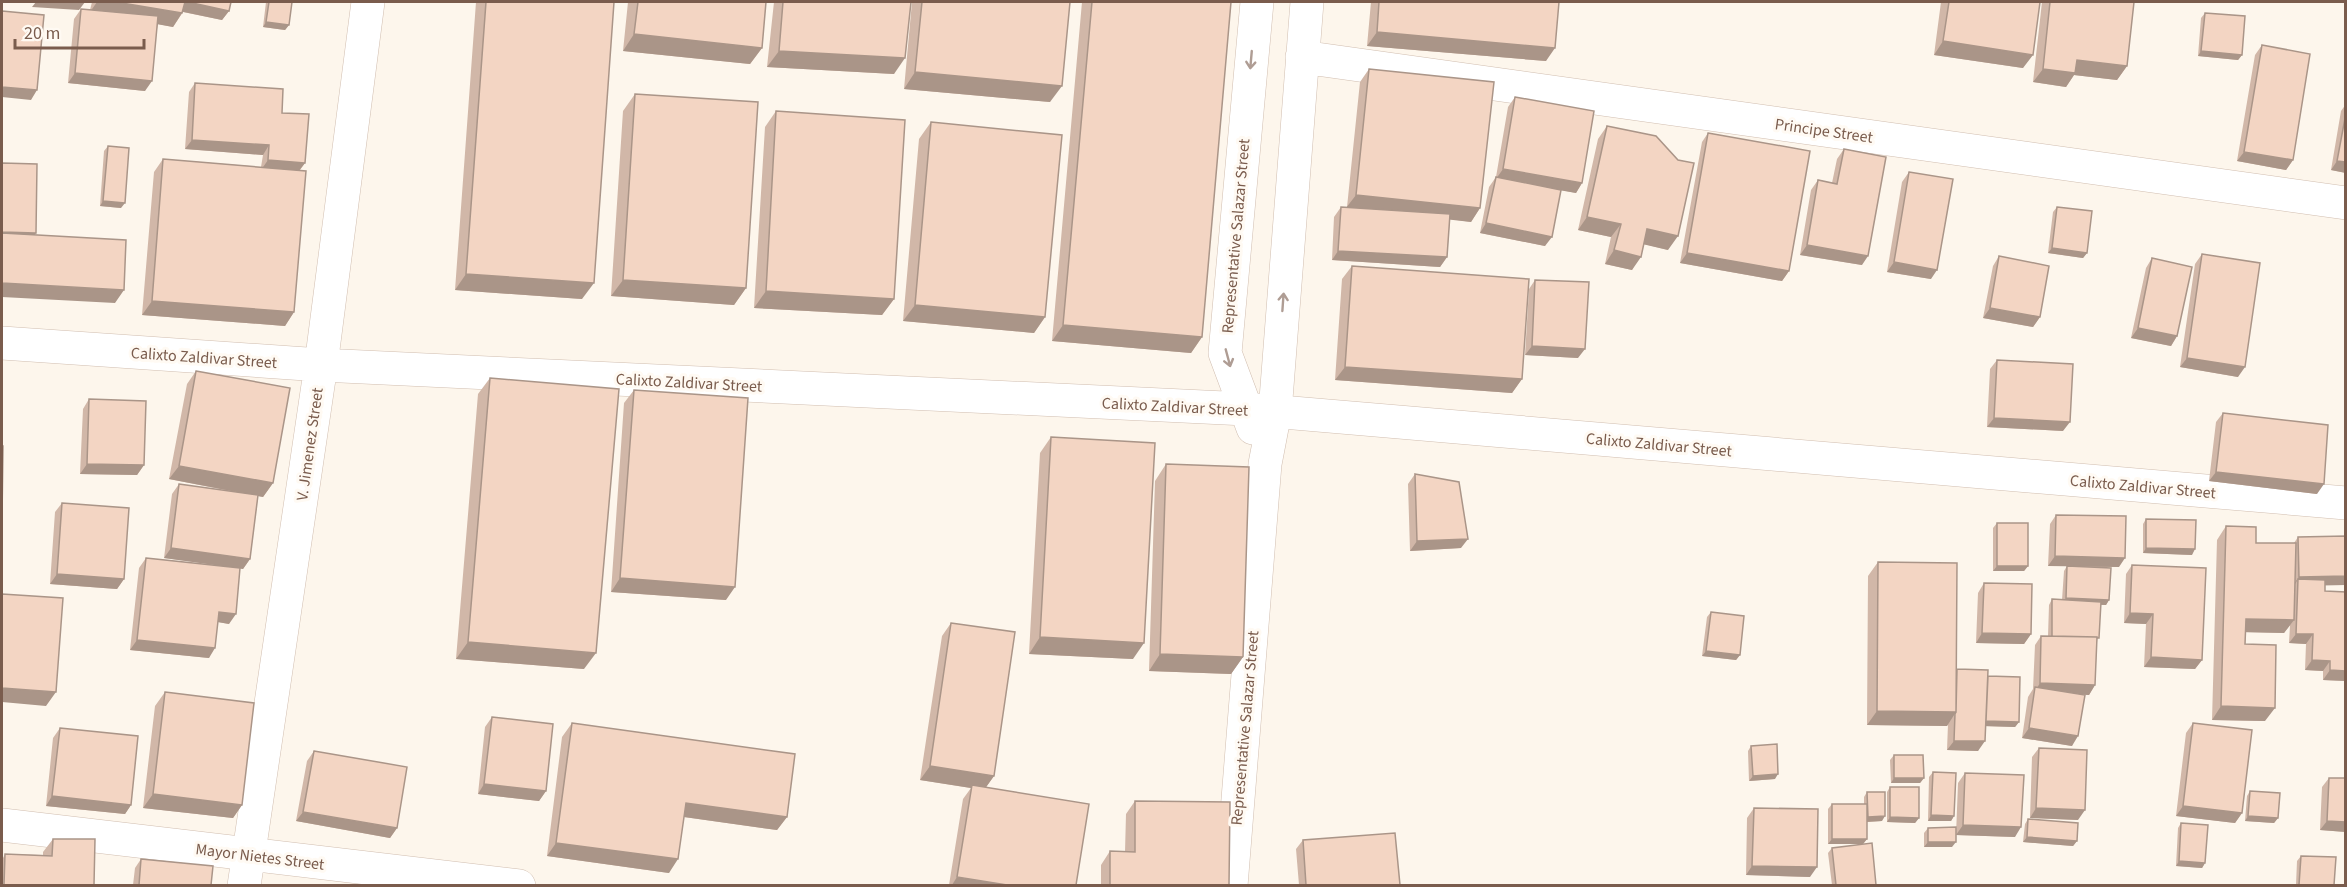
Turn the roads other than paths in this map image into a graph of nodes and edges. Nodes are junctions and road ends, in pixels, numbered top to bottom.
1 (368, 2) edge
2 (1257, 2) edge
3 (1307, 2) edge
4 (1302, 57) junction
5 (2346, 203) edge
6 (2, 344) edge
7 (321, 364) junction
8 (1261, 410) junction
9 (2346, 503) edge
10 (2, 825) edge
11 (246, 870) edge
12 (519, 885) edge
13 (1231, 885) edge

1 - 7 street, V. Jimenez Street
2 -> 8 street, Representative Salazar Street
3 - 4 street, Representative Salazar Street
4 - 5 street, Principe Street
8 -> 4 street, Representative Salazar Street
6 - 7 street, Calixto Zaldivar Street
7 - 8 street, Calixto Zaldivar Street
7 - 11 street, V. Jimenez Street
8 - 9 street, Calixto Zaldivar Street
8 - 13 street, Representative Salazar Street
10 - 11 street, Mayor Nietes Street
11 - 12 street, Mayor Nietes Street

